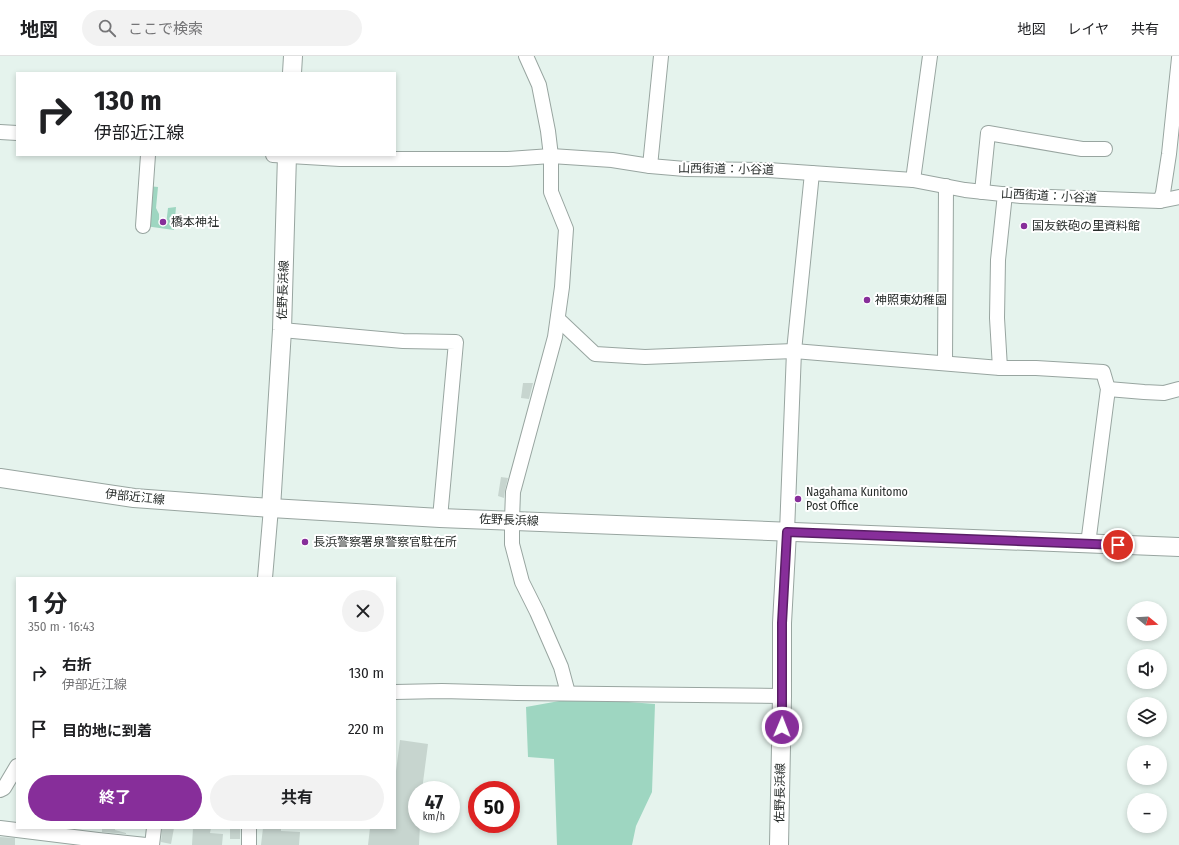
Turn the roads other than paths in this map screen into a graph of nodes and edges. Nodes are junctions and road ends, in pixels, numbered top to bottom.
1 (293, 56) edge
2 (526, 56) edge
3 (661, 56) edge
4 (930, 56) edge
5 (1179, 58) edge
6 (292, 72) edge
7 (0, 132) edge
8 (16, 133) edge
9 (1105, 149) dead end
10 (148, 156) edge
11 (282, 156) edge
12 (296, 156) edge
13 (551, 156) junction
14 (650, 166) junction
15 (812, 173) junction
16 (913, 180) junction
17 (946, 186) junction
18 (982, 192) junction
19 (1005, 194) junction
20 (1179, 197) edge
21 (1160, 201) junction
22 (143, 226) dead end
23 (558, 319) junction
24 (282, 330) junction
25 (794, 351) junction
26 (945, 363) junction
27 (1000, 368) junction
28 (1108, 389) junction
29 (1179, 389) edge
30 (0, 478) edge
31 (271, 508) junction
32 (440, 518) junction
33 (512, 520) junction
34 (787, 532) junction
35 (1088, 544) junction
36 (1179, 547) edge
37 (264, 577) edge
38 (396, 692) edge
39 (568, 693) junction
40 (782, 696) junction
41 (16, 768) edge
42 (0, 790) edge
43 (0, 828) edge
44 (154, 829) edge
45 (248, 829) edge
46 (98, 843) edge
47 (146, 845) edge
48 (152, 845) edge
49 (249, 845) edge
50 (779, 845) edge

1 - 6 main road
2 - 13 street
3 - 14 street
4 - 16 street
5 - 21 street
7 - 8 street
9 - 18 street
10 - 22 street
11 - 24 main road, 佐野長浜線
12 - 13 street, 山西街道：小谷道
13 - 14 street, 山西街道：小谷道
13 - 23 street
14 - 15 street, 山西街道：小谷道
15 - 16 street, 山西街道：小谷道
15 - 25 street
16 - 17 street, 山西街道：小谷道
17 - 18 street, 山西街道：小谷道
17 - 26 street
18 - 19 street, 山西街道：小谷道
19 - 21 street, 山西街道：小谷道
19 - 27 street
20 - 21 street, 山西街道：小谷道
23 - 25 street
23 - 33 street
24 - 31 main road, 佐野長浜線
24 - 32 street
25 - 26 street
25 - 34 street
26 - 27 street
27 - 28 street
28 - 29 street
28 - 35 street
30 - 31 main road, 伊部近江線
31 - 32 main road, 佐野長浜線
31 - 37 street
32 - 33 main road, 佐野長浜線
33 - 34 main road, 佐野長浜線
33 - 39 street
34 - 35 main road
34 - 40 main road, 佐野長浜線
35 - 36 main road
38 - 39 street
39 - 40 street
40 - 50 main road, 佐野長浜線
41 - 42 street
43 - 46 street
44 - 48 street
45 - 49 street
46 - 47 street

